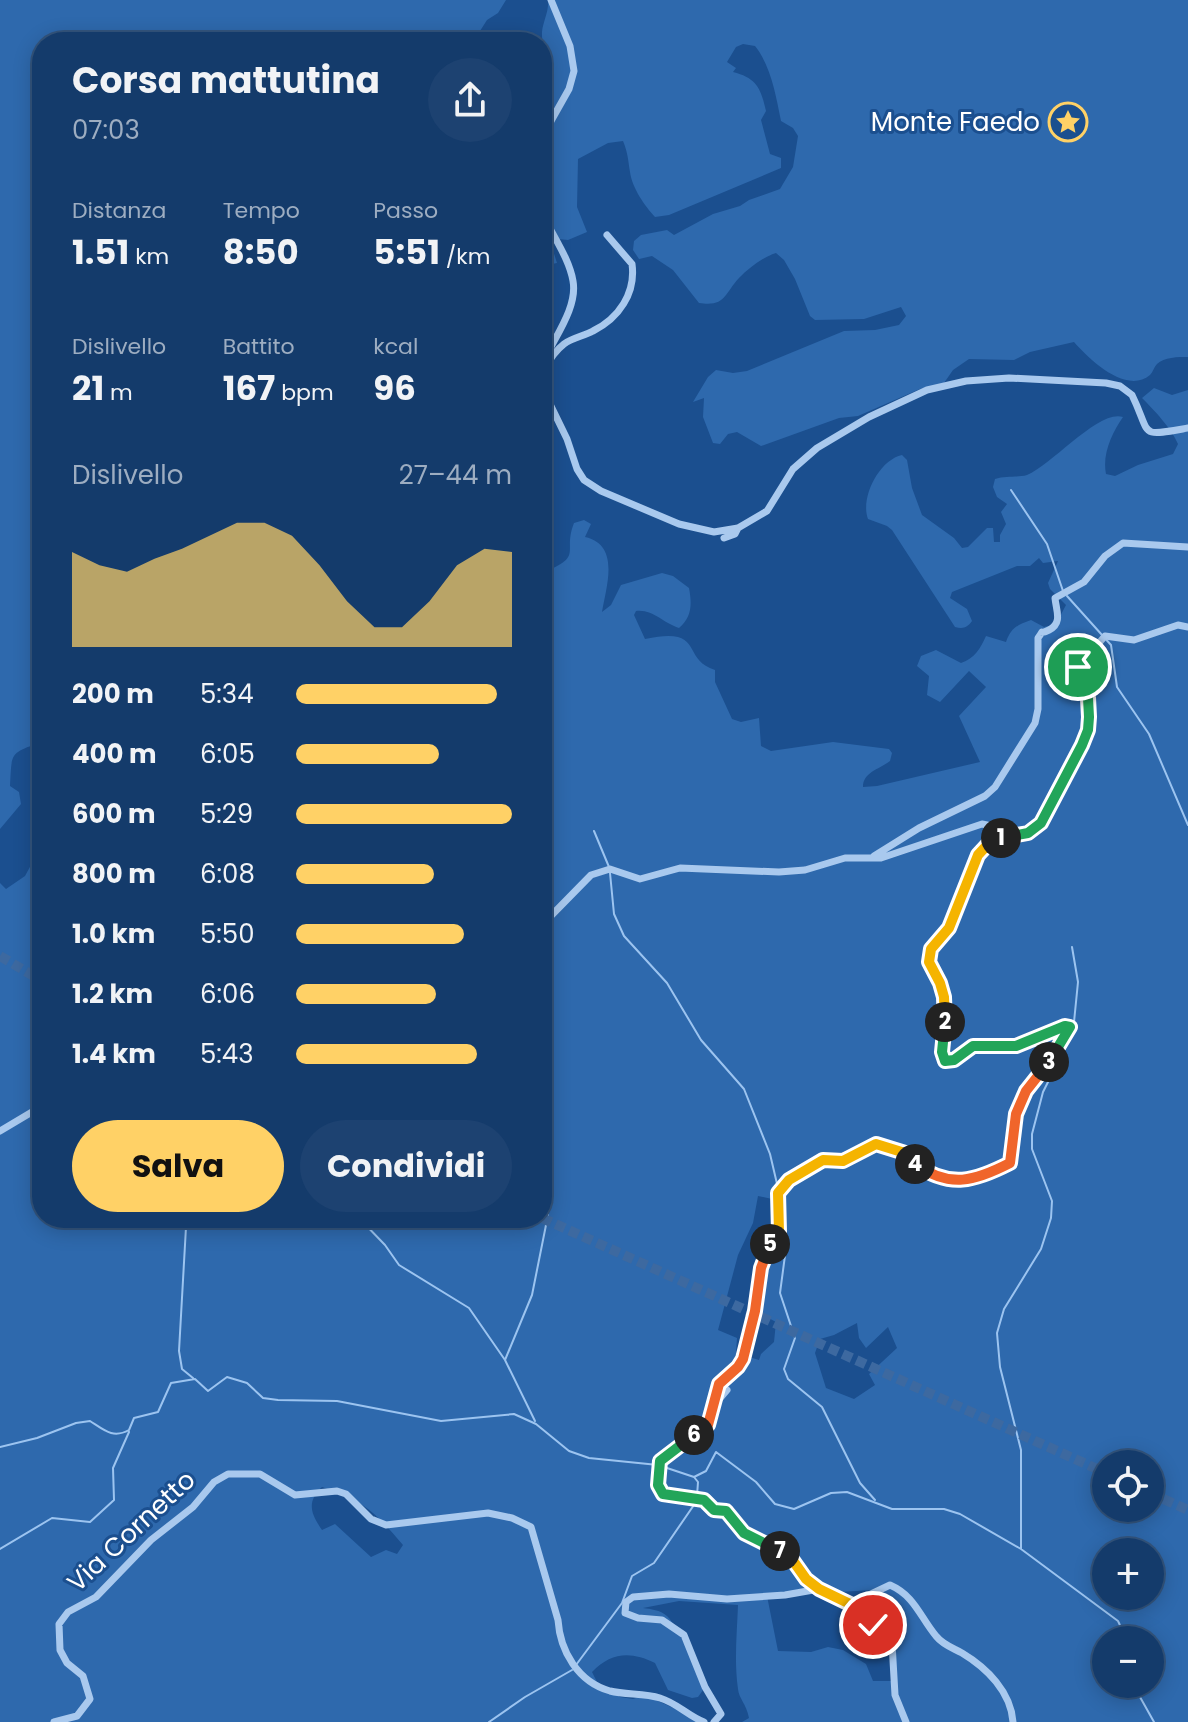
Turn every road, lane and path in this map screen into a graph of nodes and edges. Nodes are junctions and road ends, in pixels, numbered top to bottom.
1 (551, 0) edge
2 (552, 119) edge
3 (552, 232) edge
4 (607, 235) dead end
5 (552, 345) edge
6 (552, 356) edge
7 (552, 408) edge
8 (1188, 428) edge
9 (738, 528) junction
10 (724, 538) dead end
11 (1188, 547) edge
12 (1188, 627) edge
13 (1033, 828) junction
14 (872, 857) junction
15 (552, 915) edge
16 (32, 1112) edge
17 (0, 1131) edge
18 (727, 1390) dead end
19 (716, 1403) junction
20 (819, 1589) junction
21 (850, 1604) junction
22 (54, 1722) edge
23 (704, 1722) edge
24 (714, 1722) edge
25 (906, 1722) edge
26 (1013, 1722) edge

1 - 2 street
3 - 5 street
4 - 6 street
7 - 9 street
8 - 9 street
9 - 10 street
11 - 14 street
12 - 13 street
13 - 14 street
13 - 19 street
14 - 15 street
16 - 17 street
18 - 19 street
19 - 20 street
20 - 21 street
20 - 24 street
21 - 25 street
21 - 26 street
22 - 23 street, Via Cornetto

